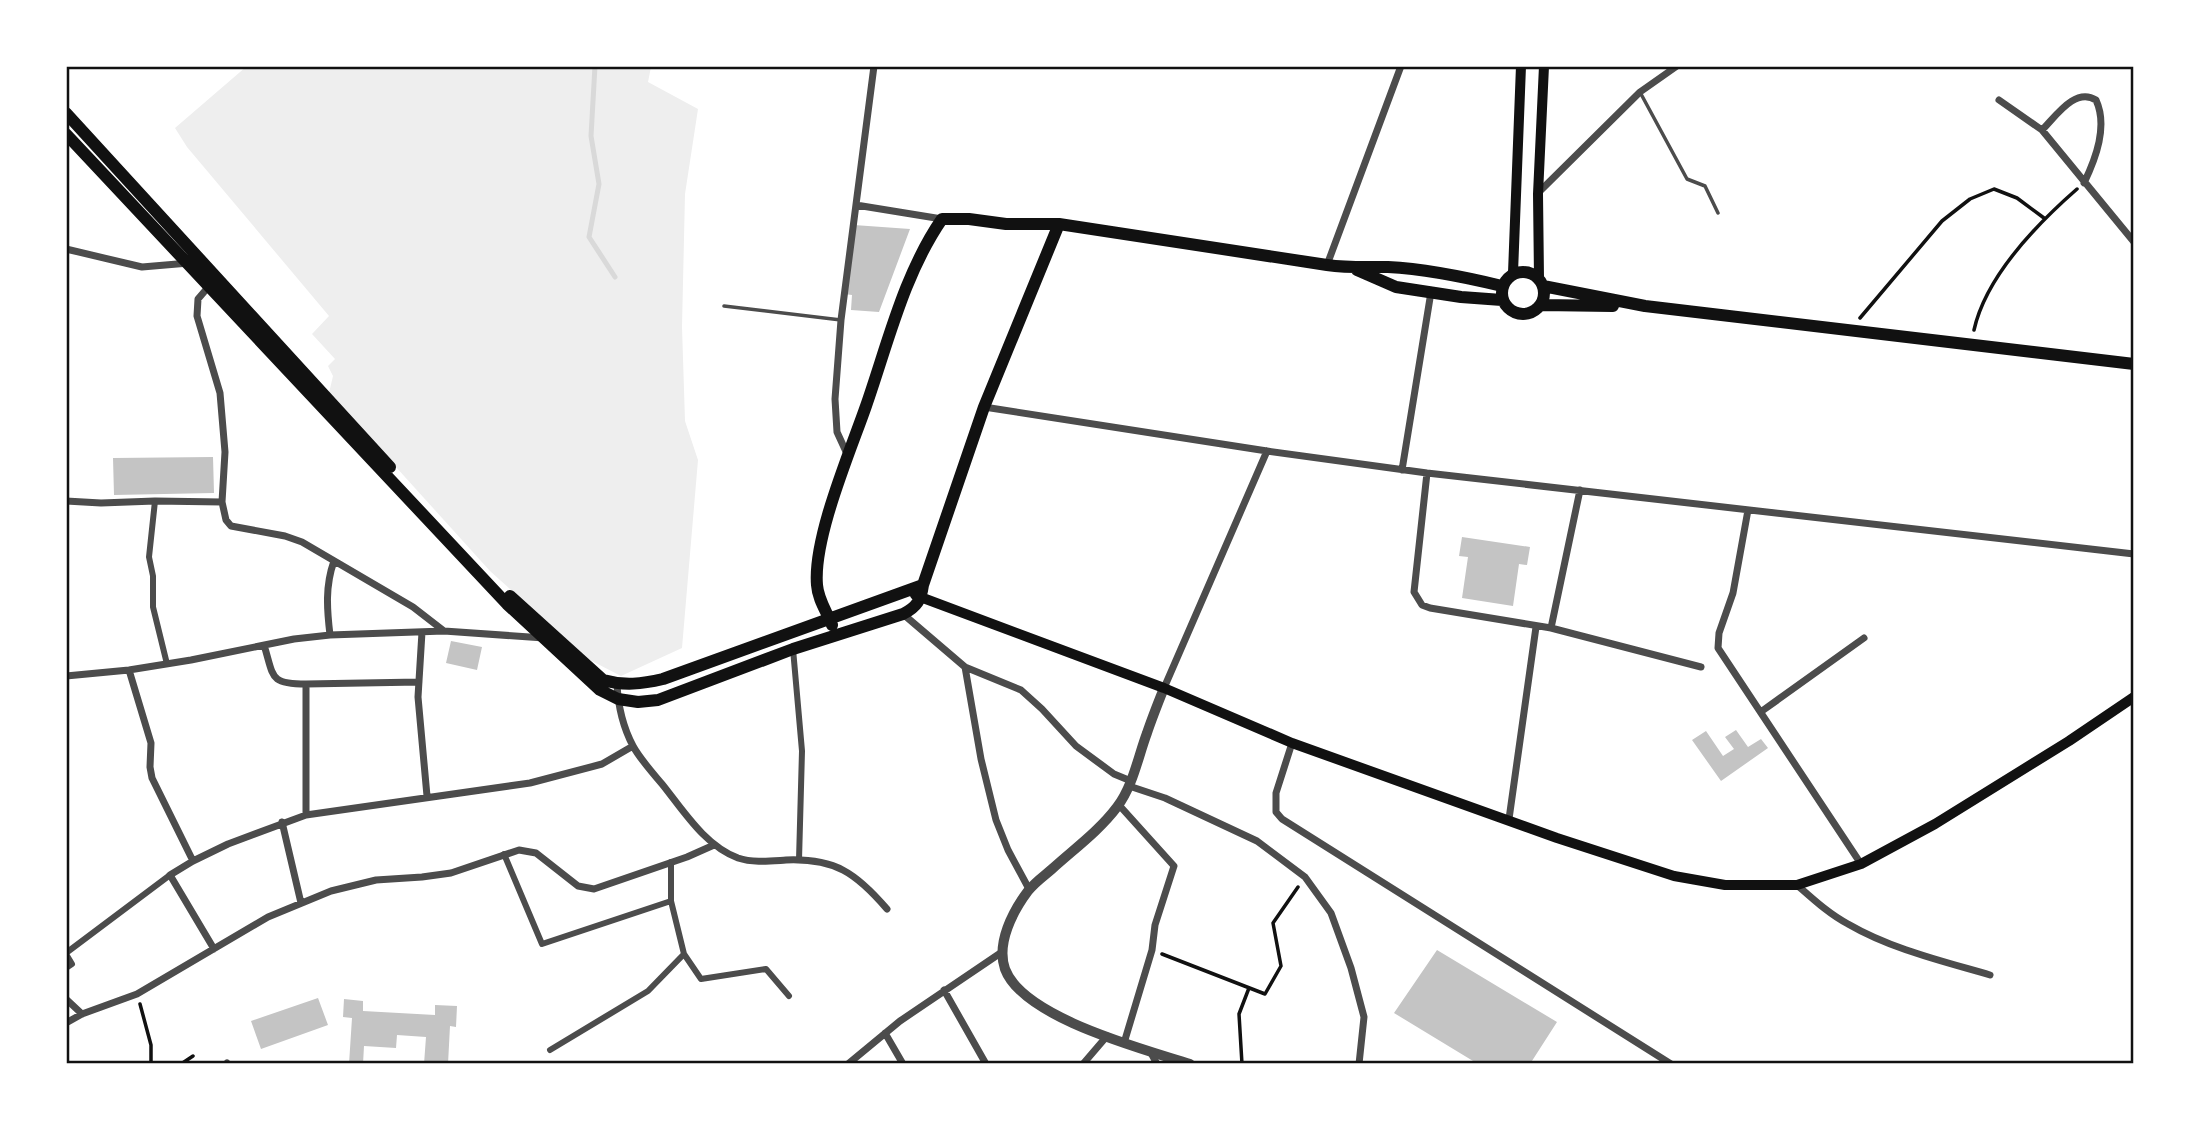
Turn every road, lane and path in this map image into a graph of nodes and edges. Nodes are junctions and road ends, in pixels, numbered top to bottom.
1 (874, 66) edge
2 (1401, 66) edge
3 (1521, 66) edge
4 (1544, 66) edge
5 (1678, 66) edge
6 (1640, 92) junction
7 (2000, 100) dead end
8 (66, 113) edge
9 (2042, 130) junction
10 (66, 134) edge
11 (2084, 183) junction
12 (1538, 194) junction
13 (856, 205) junction
14 (1718, 213) dead end
15 (2044, 218) junction
16 (942, 219) junction
17 (1059, 224) junction
18 (2133, 242) edge
19 (66, 249) edge
20 (199, 258) junction
21 (186, 264) junction
22 (1328, 265) junction
23 (1353, 268) junction
24 (1513, 273) junction
25 (1541, 282) junction
26 (212, 283) junction
27 (1502, 286) junction
28 (1431, 292) junction
29 (1502, 300) junction
30 (1541, 305) junction
31 (724, 306) dead end
32 (1645, 306) junction
33 (841, 320) junction
34 (1851, 329) junction
35 (1970, 346) junction
36 (2133, 364) edge
37 (984, 407) junction
38 (1267, 451) junction
39 (848, 456) junction
40 (1402, 470) junction
41 (1427, 473) junction
42 (1580, 490) junction
43 (66, 501) edge
44 (155, 501) junction
45 (222, 502) junction
46 (1748, 510) junction
47 (2133, 554) edge
48 (334, 561) junction
49 (923, 585) junction
50 (907, 591) junction
51 (921, 599) junction
52 (903, 614) junction
53 (830, 618) junction
54 (1536, 627) junction
55 (1550, 628) junction
56 (444, 631) junction
57 (422, 632) junction
58 (330, 635) junction
59 (836, 635) junction
60 (547, 636) junction
61 (1864, 638) dead end
62 (264, 645) junction
63 (793, 649) junction
64 (167, 664) junction
65 (965, 667) junction
66 (1701, 667) dead end
67 (129, 670) junction
68 (66, 676) edge
69 (419, 682) junction
70 (306, 684) junction
71 (617, 684) junction
72 (1164, 688) junction
73 (2133, 697) edge
74 (618, 699) junction
75 (1762, 710) junction
76 (1292, 743) junction
77 (633, 746) junction
78 (1130, 784) junction
79 (427, 796) junction
80 (1119, 805) junction
81 (306, 815) junction
82 (1509, 819) junction
83 (282, 822) junction
84 (714, 845) junction
85 (504, 854) junction
86 (799, 860) junction
87 (193, 861) junction
88 (671, 862) junction
89 (1861, 864) junction
90 (170, 875) junction
91 (1305, 877) junction
92 (1797, 885) junction
93 (1029, 889) junction
94 (671, 901) junction
95 (301, 903) junction
96 (887, 909) dead end
97 (214, 949) junction
98 (1152, 950) junction
99 (1002, 952) junction
100 (66, 954) edge
101 (684, 954) junction
102 (66, 968) edge
103 (1990, 975) dead end
104 (1249, 988) junction
105 (944, 990) junction
106 (137, 994) junction
107 (789, 996) dead end
108 (66, 999) edge
109 (82, 1014) junction
110 (66, 1023) edge
111 (885, 1033) junction
112 (1107, 1036) junction
113 (1124, 1043) junction
114 (550, 1050) dead end
115 (1149, 1051) junction
116 (193, 1056) dead end
117 (151, 1063) edge
118 (181, 1063) edge
119 (848, 1063) edge
120 (903, 1063) edge
121 (986, 1063) edge
122 (1083, 1063) edge
123 (1157, 1063) edge
124 (1190, 1063) edge
125 (1242, 1063) edge
126 (1359, 1063) edge
127 (1671, 1063) edge

1 - 13 street
2 - 22 street
3 - 24 main road
4 - 12 main road
5 - 6 street
6 - 12 street
6 - 14 lane
7 - 9 street
8 - 20 main road
9 - 11 street
9 - 11 street
10 - 21 main road
11 - 15 path
11 - 18 street
12 - 25 main road
13 - 16 street
13 - 33 street
15 - 34 path
15 - 35 path
16 - 17 main road
16 - 39 main road
17 - 22 main road
17 - 37 main road
19 - 21 street
20 - 21 street
20 - 26 main road
21 - 26 main road
22 - 23 main road
23 - 27 main road
23 - 28 main road
24 - 25 main road
24 - 27 main road
25 - 30 main road
25 - 32 main road
26 - 45 street
26 - 60 main road
27 - 29 main road
28 - 29 main road
28 - 40 street
29 - 30 main road
30 - 32 main road
31 - 33 lane
32 - 34 main road
33 - 39 street
34 - 35 main road
35 - 36 main road
37 - 38 street
37 - 49 main road
38 - 40 street
38 - 72 street
39 - 53 main road
40 - 41 street
41 - 42 street
41 - 54 street
42 - 46 street
42 - 55 street
43 - 44 street
44 - 45 street
44 - 64 street
45 - 48 street
46 - 47 street
46 - 75 street
48 - 56 street
48 - 58 street
49 - 50 main road
49 - 51 main road
50 - 51 main road
50 - 53 main road
51 - 52 main road
51 - 72 main road
52 - 59 main road
52 - 65 street
53 - 59 main road
53 - 71 main road
54 - 55 street
54 - 82 street
55 - 66 street
56 - 57 street
56 - 60 street
57 - 58 street
57 - 69 street
58 - 62 street
59 - 63 main road
60 - 71 main road
60 - 74 main road
61 - 75 street
62 - 64 street
62 - 70 street
63 - 74 main road
63 - 86 street
64 - 67 street
65 - 78 street
65 - 93 street
67 - 68 street
67 - 87 street
69 - 70 street
69 - 79 street
70 - 81 street
71 - 74 street
72 - 76 main road
72 - 78 street
73 - 89 main road
74 - 77 street
75 - 89 street
76 - 82 main road
76 - 127 street
77 - 79 street
77 - 84 street
78 - 80 street
78 - 91 street
79 - 81 street
80 - 93 street
80 - 98 street
81 - 83 street
82 - 92 main road
83 - 87 street
83 - 95 street
84 - 86 street
84 - 88 street
85 - 88 street
85 - 94 street
85 - 95 street
86 - 96 street
87 - 90 street
88 - 94 street
89 - 92 main road
90 - 97 street
90 - 100 street
91 - 104 path
91 - 126 street
92 - 103 street
93 - 99 street
94 - 101 street
95 - 97 street
97 - 106 street
98 - 104 path
98 - 113 street
99 - 105 street
99 - 112 street
100 - 102 street
101 - 107 street
101 - 114 street
104 - 125 path
105 - 111 street
105 - 121 street
106 - 109 street
106 - 117 path
108 - 109 street
109 - 110 street
111 - 119 street
111 - 120 street
112 - 113 street
112 - 122 street
113 - 115 street
115 - 123 street
115 - 124 street
116 - 118 path

